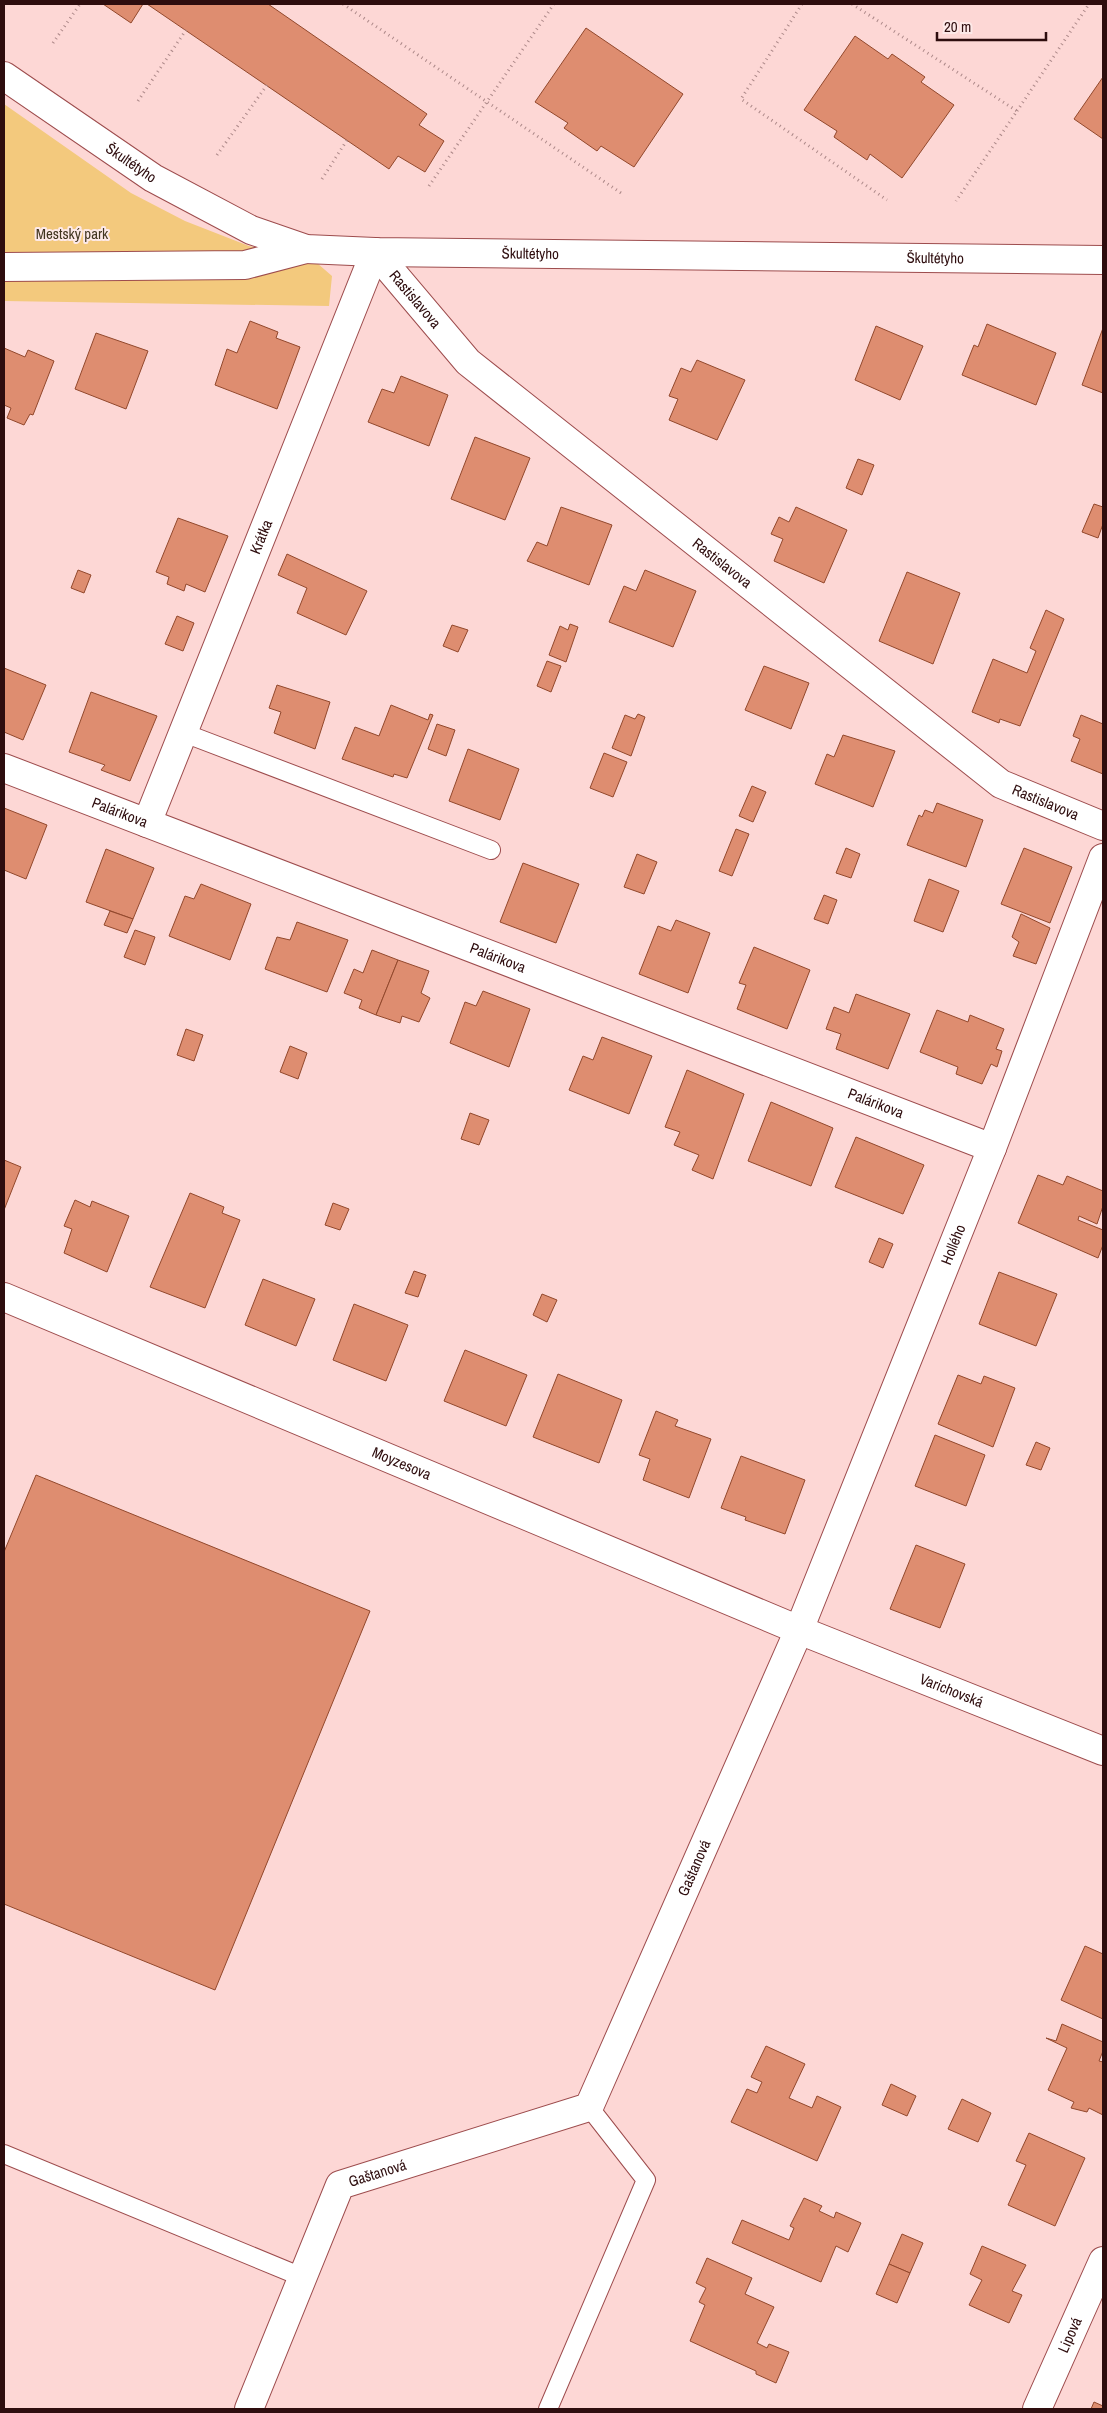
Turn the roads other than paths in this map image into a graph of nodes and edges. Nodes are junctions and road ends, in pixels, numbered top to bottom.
1 (4, 76) edge
2 (306, 249) junction
3 (375, 252) junction
4 (1103, 260) edge
5 (4, 267) edge
6 (184, 732) junction
7 (4, 768) edge
8 (147, 824) junction
9 (1103, 826) edge
10 (491, 850) dead end
11 (1103, 858) edge
12 (992, 1148) junction
13 (4, 1297) edge
14 (799, 1630) junction
15 (1103, 1751) edge
16 (589, 2107) junction
17 (4, 2154) edge
18 (1103, 2261) edge
19 (302, 2278) junction
20 (249, 2409) edge
21 (548, 2409) edge
22 (1037, 2409) edge

1 - 2 street, Škultétyho
2 - 3 street, Škultétyho
2 - 5 street
3 - 4 street, Škultétyho
3 - 6 street, Krátka
3 - 9 street, Rastislavova
6 - 8 street, Krátka
6 - 10 lane
7 - 8 street, Palárikova
8 - 12 street, Palárikova
11 - 12 street, Hollého
12 - 14 street, Hollého
13 - 14 street, Moyzesova
14 - 15 street, Varichovská
14 - 16 street, Gaštanová
16 - 19 street, Gaštanová
16 - 21 lane
17 - 19 lane
18 - 22 street, Lipová
19 - 20 street, Gaštanová

